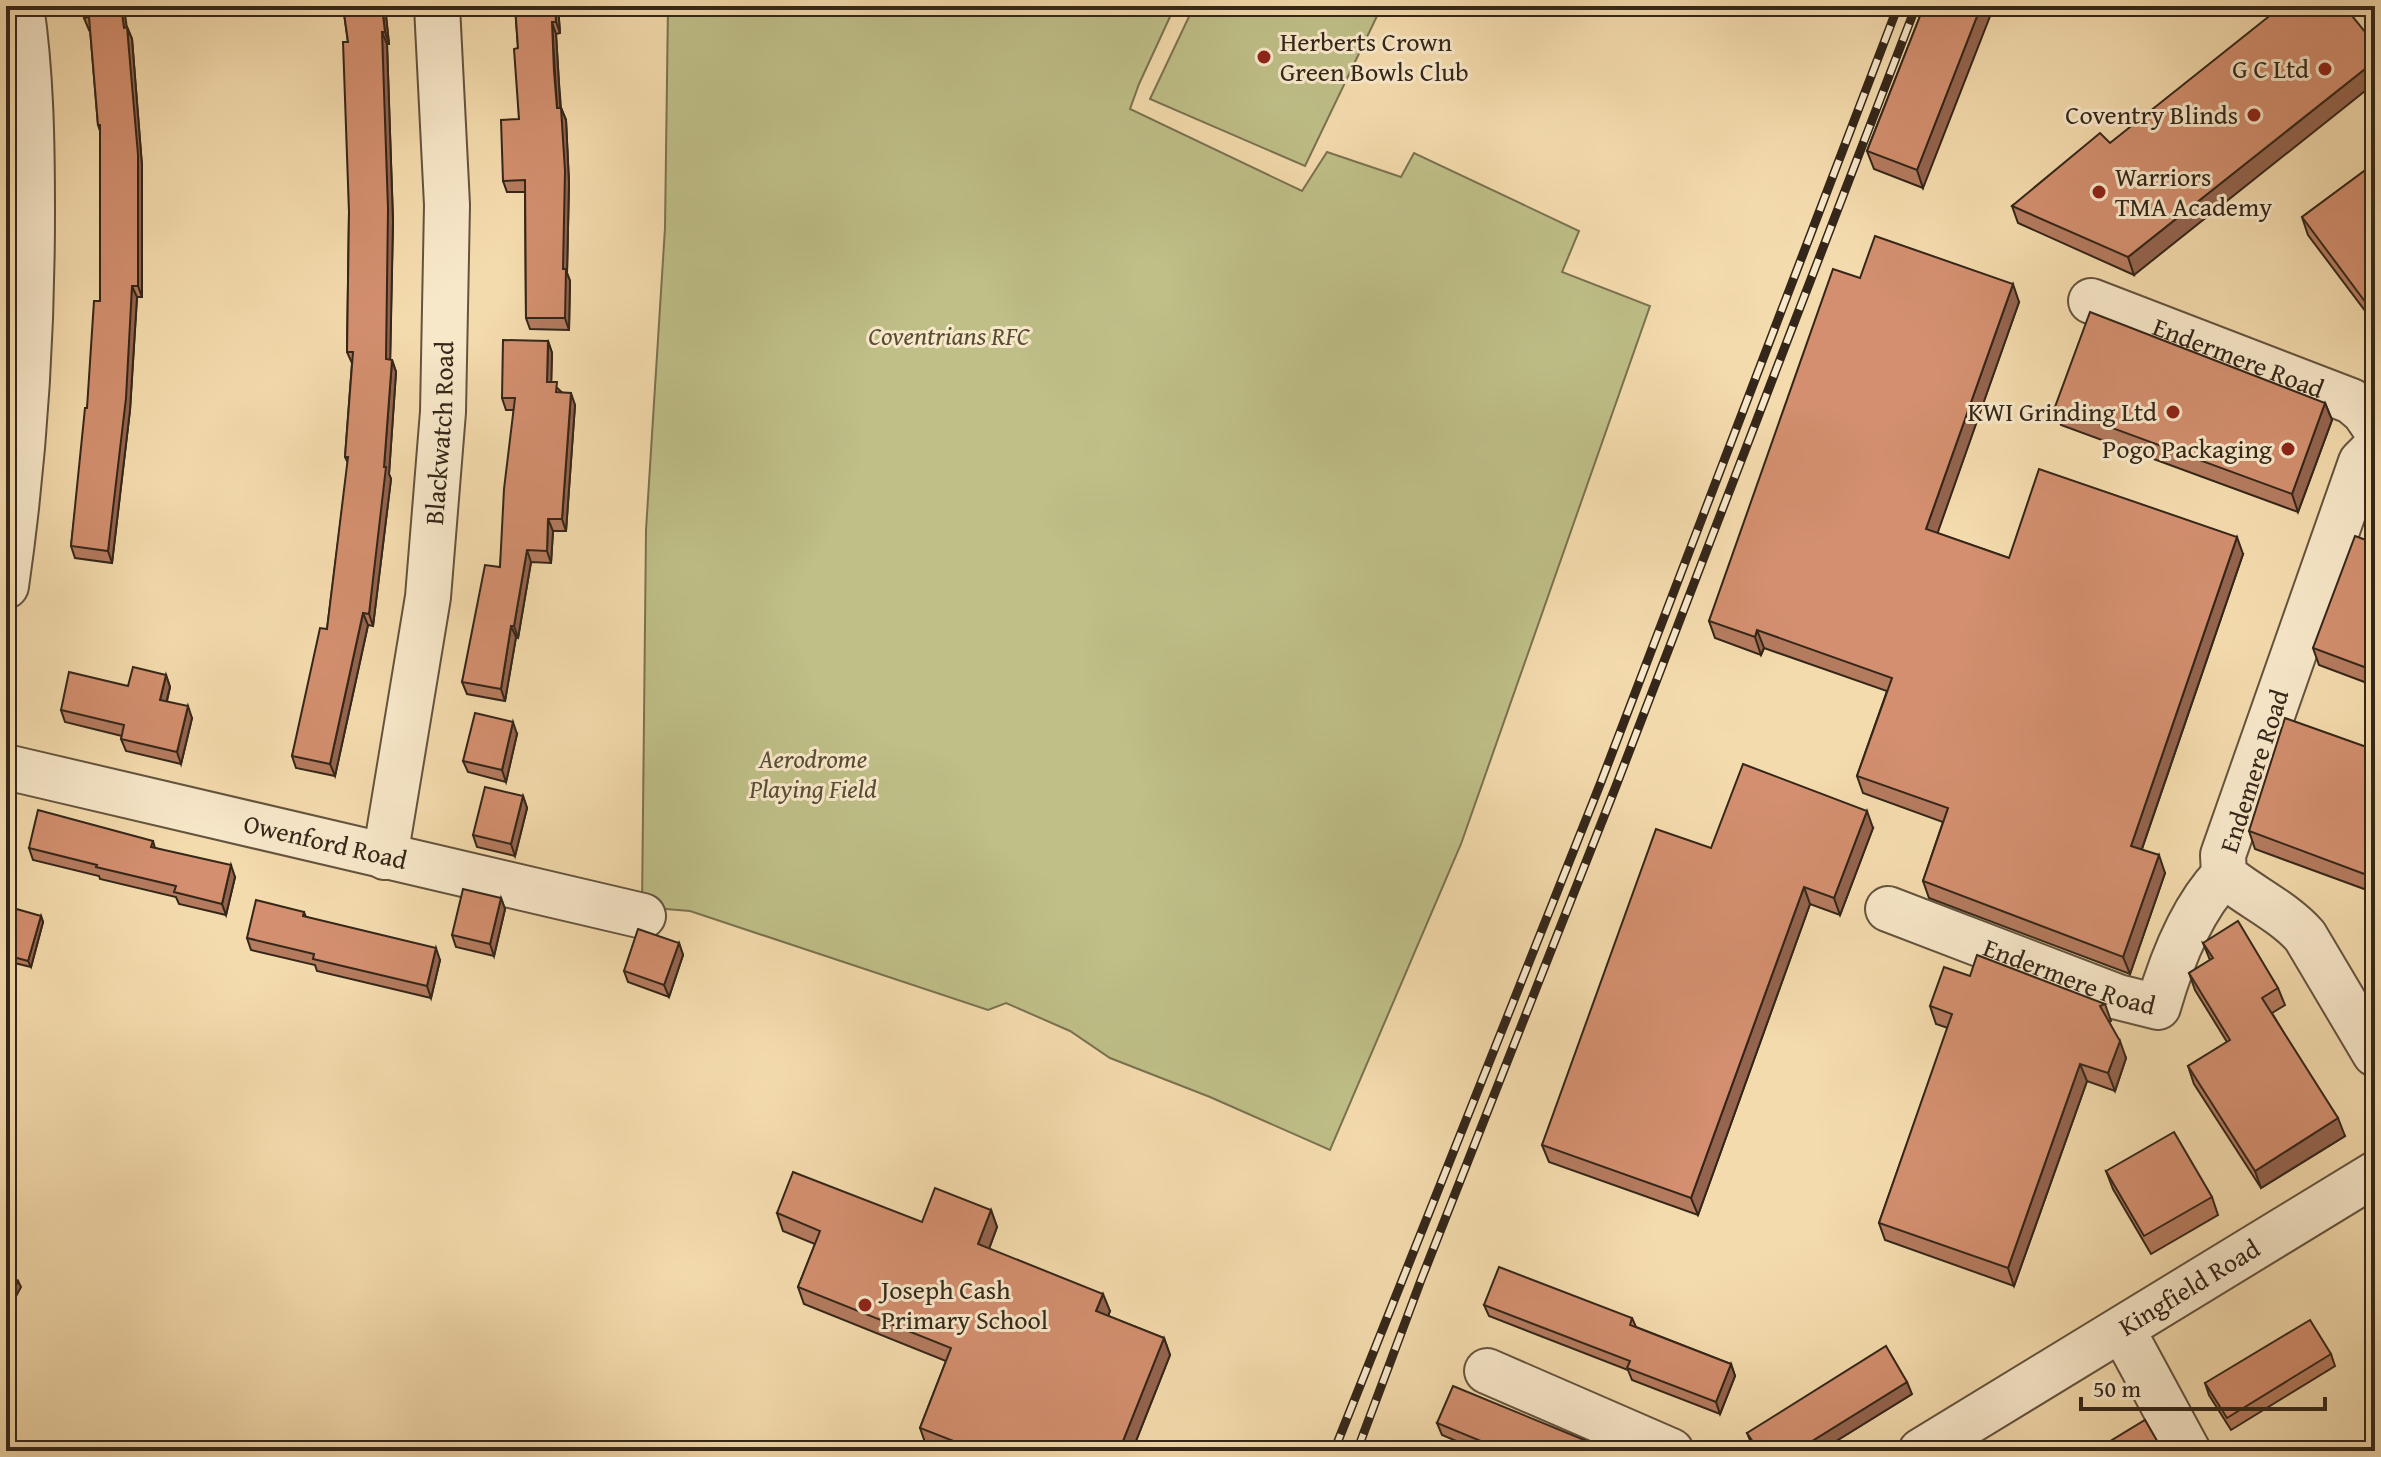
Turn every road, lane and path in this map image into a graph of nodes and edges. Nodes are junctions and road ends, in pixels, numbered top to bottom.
1 (21, 6) edge
2 (437, 6) edge
3 (2091, 301) dead end
4 (2375, 428) edge
5 (2375, 448) edge
6 (6, 586) edge
7 (6, 767) edge
8 (385, 857) junction
9 (2224, 875) junction
10 (1888, 909) dead end
11 (643, 916) dead end
12 (2375, 1054) edge
13 (2375, 1174) edge
14 (2122, 1329) junction
15 (1487, 1371) dead end
16 (1671, 1451) edge
17 (1921, 1451) edge
18 (2188, 1451) edge

1 - 6 street
2 - 8 street, Blackwatch Road
3 - 4 street, Endermere Road
5 - 9 street, Endemere Road
7 - 8 street, Owenford Road
8 - 11 street, Owenford Road
9 - 10 street, Endermere Road
9 - 12 street, Endemere Road
13 - 14 street, Kingfield Road
14 - 17 street, Kingfield Road
14 - 18 street
15 - 16 street

